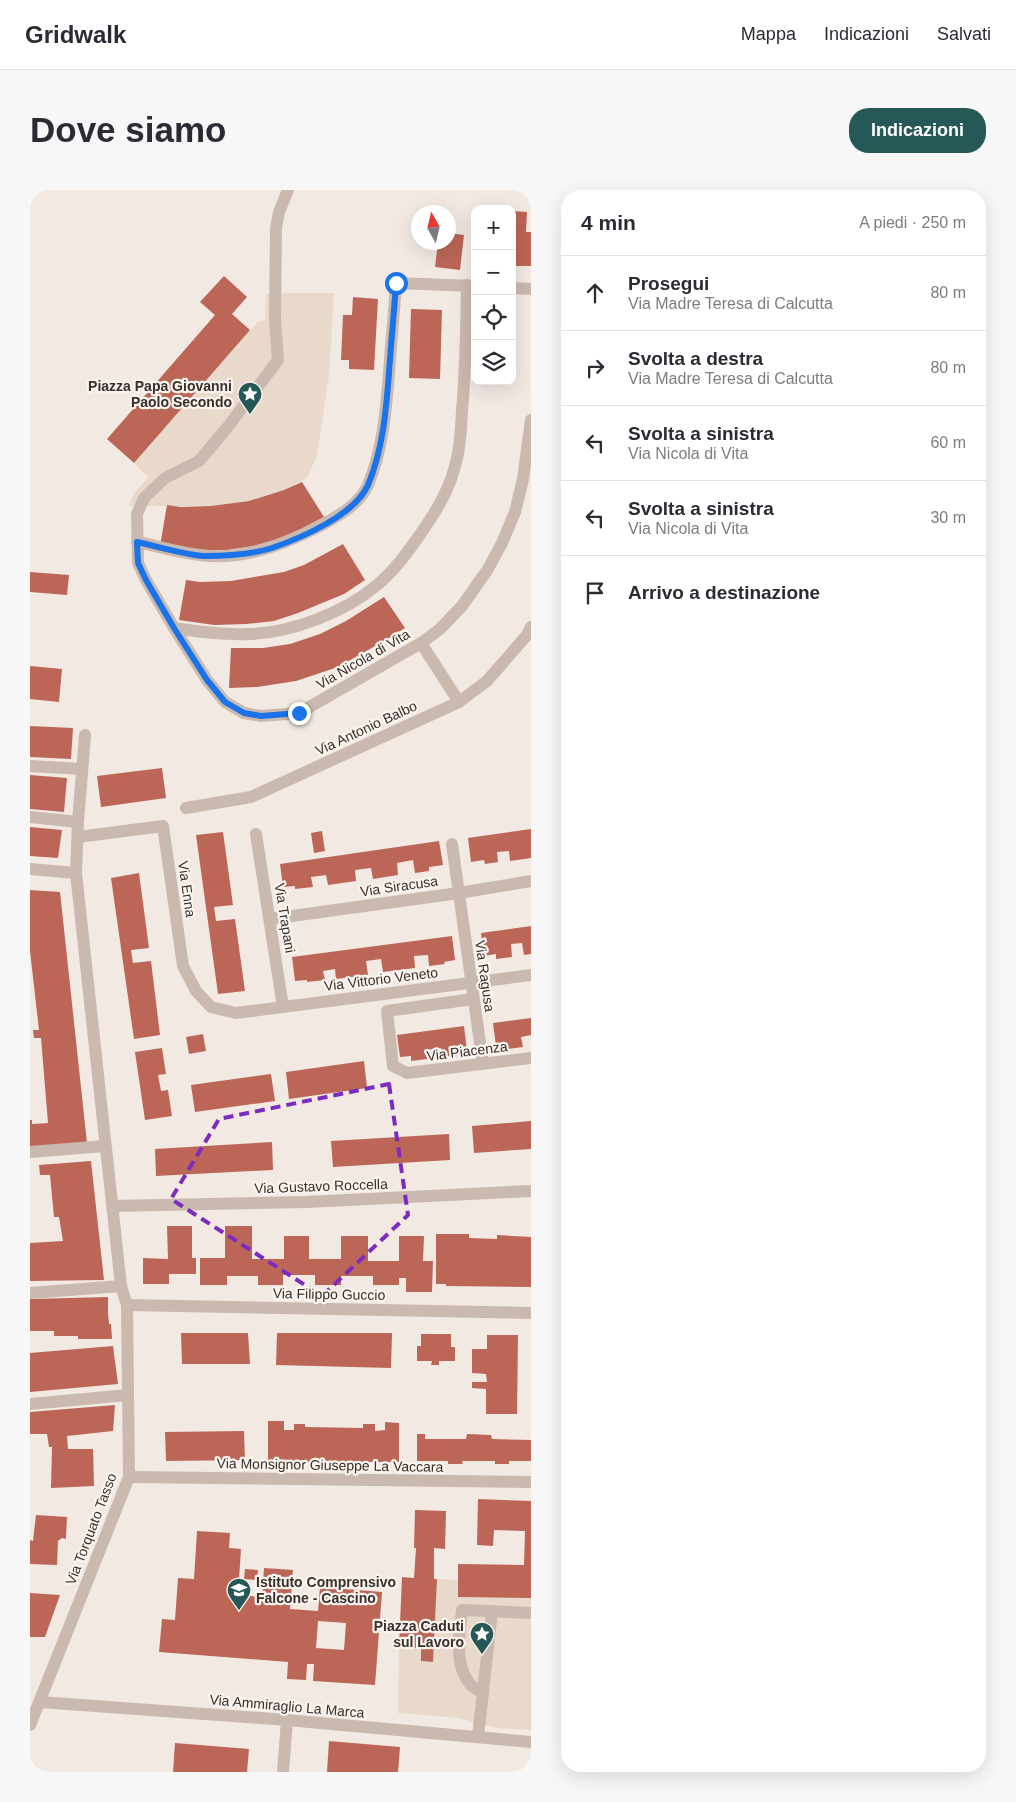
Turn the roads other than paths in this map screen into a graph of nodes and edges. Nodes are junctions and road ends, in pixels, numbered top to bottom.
1 (288, 190) edge
2 (471, 285) edge
3 (516, 288) edge
4 (531, 288) edge
5 (531, 420) edge
6 (137, 542) junction
7 (174, 628) junction
8 (529, 632) edge
9 (421, 643) junction
10 (459, 702) junction
11 (85, 735) dead end
12 (30, 766) edge
13 (82, 769) junction
14 (186, 808) dead end
15 (30, 817) edge
16 (78, 822) junction
17 (256, 834) dead end
18 (78, 838) junction
19 (452, 844) dead end
20 (30, 869) edge
21 (76, 873) junction
22 (531, 881) edge
23 (458, 893) junction
24 (270, 919) junction
25 (531, 975) edge
26 (471, 983) junction
27 (473, 998) junction
28 (283, 1007) junction
29 (236, 1013) joint
30 (531, 1058) edge
31 (483, 1064) junction
32 (105, 1146) junction
33 (30, 1152) edge
34 (531, 1191) edge
35 (113, 1206) junction
36 (121, 1286) junction
37 (30, 1293) edge
38 (127, 1305) junction
39 (531, 1313) edge
40 (128, 1395) junction
41 (30, 1404) edge
42 (129, 1477) junction
43 (531, 1482) edge
44 (492, 1611) junction
45 (531, 1612) edge
46 (483, 1693) junction
47 (40, 1702) junction
48 (287, 1720) junction
49 (30, 1725) edge
50 (478, 1738) junction
51 (531, 1742) edge
52 (283, 1772) edge

1 - 6 street
2 - 6 street
2 - 7 street
3 - 4 street
5 - 9 street, Via Nicola di Vita
6 - 7 street, Via Nicola di Vita
7 - 9 street, Via Nicola di Vita
8 - 10 street, Via Antonio Balbo
9 - 10 street
10 - 14 street, Via Antonio Balbo
11 - 13 street, Via Torquato Tasso
12 - 13 street
13 - 16 street, Via Torquato Tasso
15 - 16 street
16 - 18 street, Via Torquato Tasso
17 - 24 street, Via Trapani
18 - 21 street, Via Torquato Tasso
18 - 29 street, Via Enna
19 - 23 street, Via Ragusa
20 - 21 street
21 - 32 street, Via Torquato Tasso
22 - 23 street, Via Siracusa
23 - 24 street, Via Siracusa
23 - 26 street, Via Ragusa
24 - 28 street, Via Trapani
25 - 26 street, Via Vittorio Veneto
26 - 27 street, Via Ragusa
26 - 28 street, Via Vittorio Veneto
27 - 31 street, Via Ragusa
27 - 31 street, Via Piacenza
28 - 29 street, Via Vittorio Veneto
30 - 31 street, Via Piacenza
32 - 33 street
32 - 35 street, Via Torquato Tasso
34 - 35 street, Via Gustavo Roccella
35 - 36 street, Via Torquato Tasso
36 - 37 street
36 - 38 street, Via Torquato Tasso
38 - 39 street, Via Filippo Guccio
38 - 40 street, Via Torquato Tasso
40 - 41 street
40 - 42 street, Via Torquato Tasso
42 - 43 street, Via Monsignor Giuseppe La Vaccara
42 - 47 street, Via Torquato Tasso
44 - 45 street
44 - 46 street
44 - 46 street
46 - 50 street
47 - 48 street, Via Ammiraglio La Marca
47 - 49 street, Via Torquato Tasso
48 - 50 street, Via Ammiraglio La Marca
48 - 52 street
50 - 51 street, Via Ammiraglio La Marca

